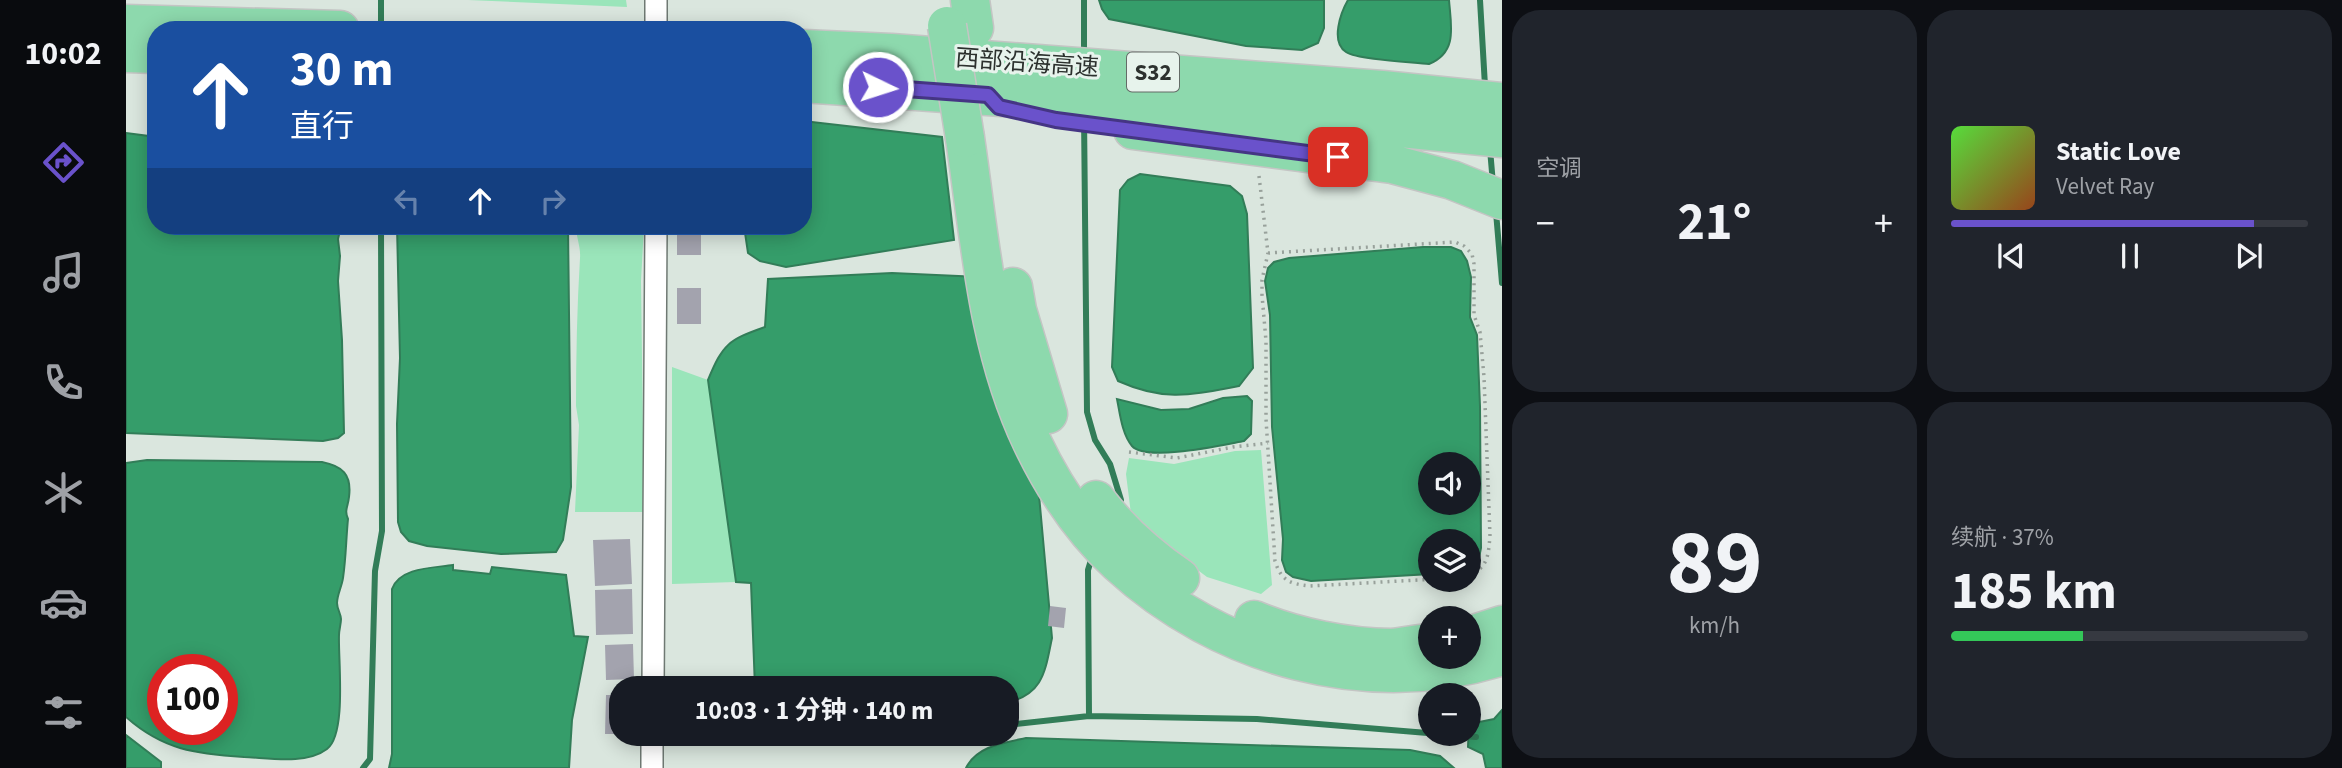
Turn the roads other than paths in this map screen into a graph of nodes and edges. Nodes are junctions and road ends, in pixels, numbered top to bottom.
1 (656, 0) edge
2 (943, 0) edge
3 (970, 0) edge
4 (656, 21) edge
5 (126, 24) edge
6 (147, 25) edge
7 (812, 49) edge
8 (126, 53) edge
9 (147, 54) edge
10 (812, 84) edge
11 (988, 95) junction
12 (1502, 102) edge
13 (1502, 138) edge
14 (1502, 200) edge
15 (656, 235) edge
16 (1502, 625) edge
17 (1481, 632) edge
18 (1418, 645) edge
19 (1502, 656) edge
20 (653, 676) edge
21 (652, 746) edge
22 (652, 768) edge

1 - 4 street
2 - 19 highway, bridge
3 - 18 highway
5 - 6 highway
7 - 12 highway, 西部沿海高速 / S32
8 - 9 highway
10 - 11 highway, 西部沿海高速 / S32
11 - 13 highway, 西部沿海高速 / S32
11 - 14 highway
15 - 20 street
16 - 17 highway
21 - 22 street

